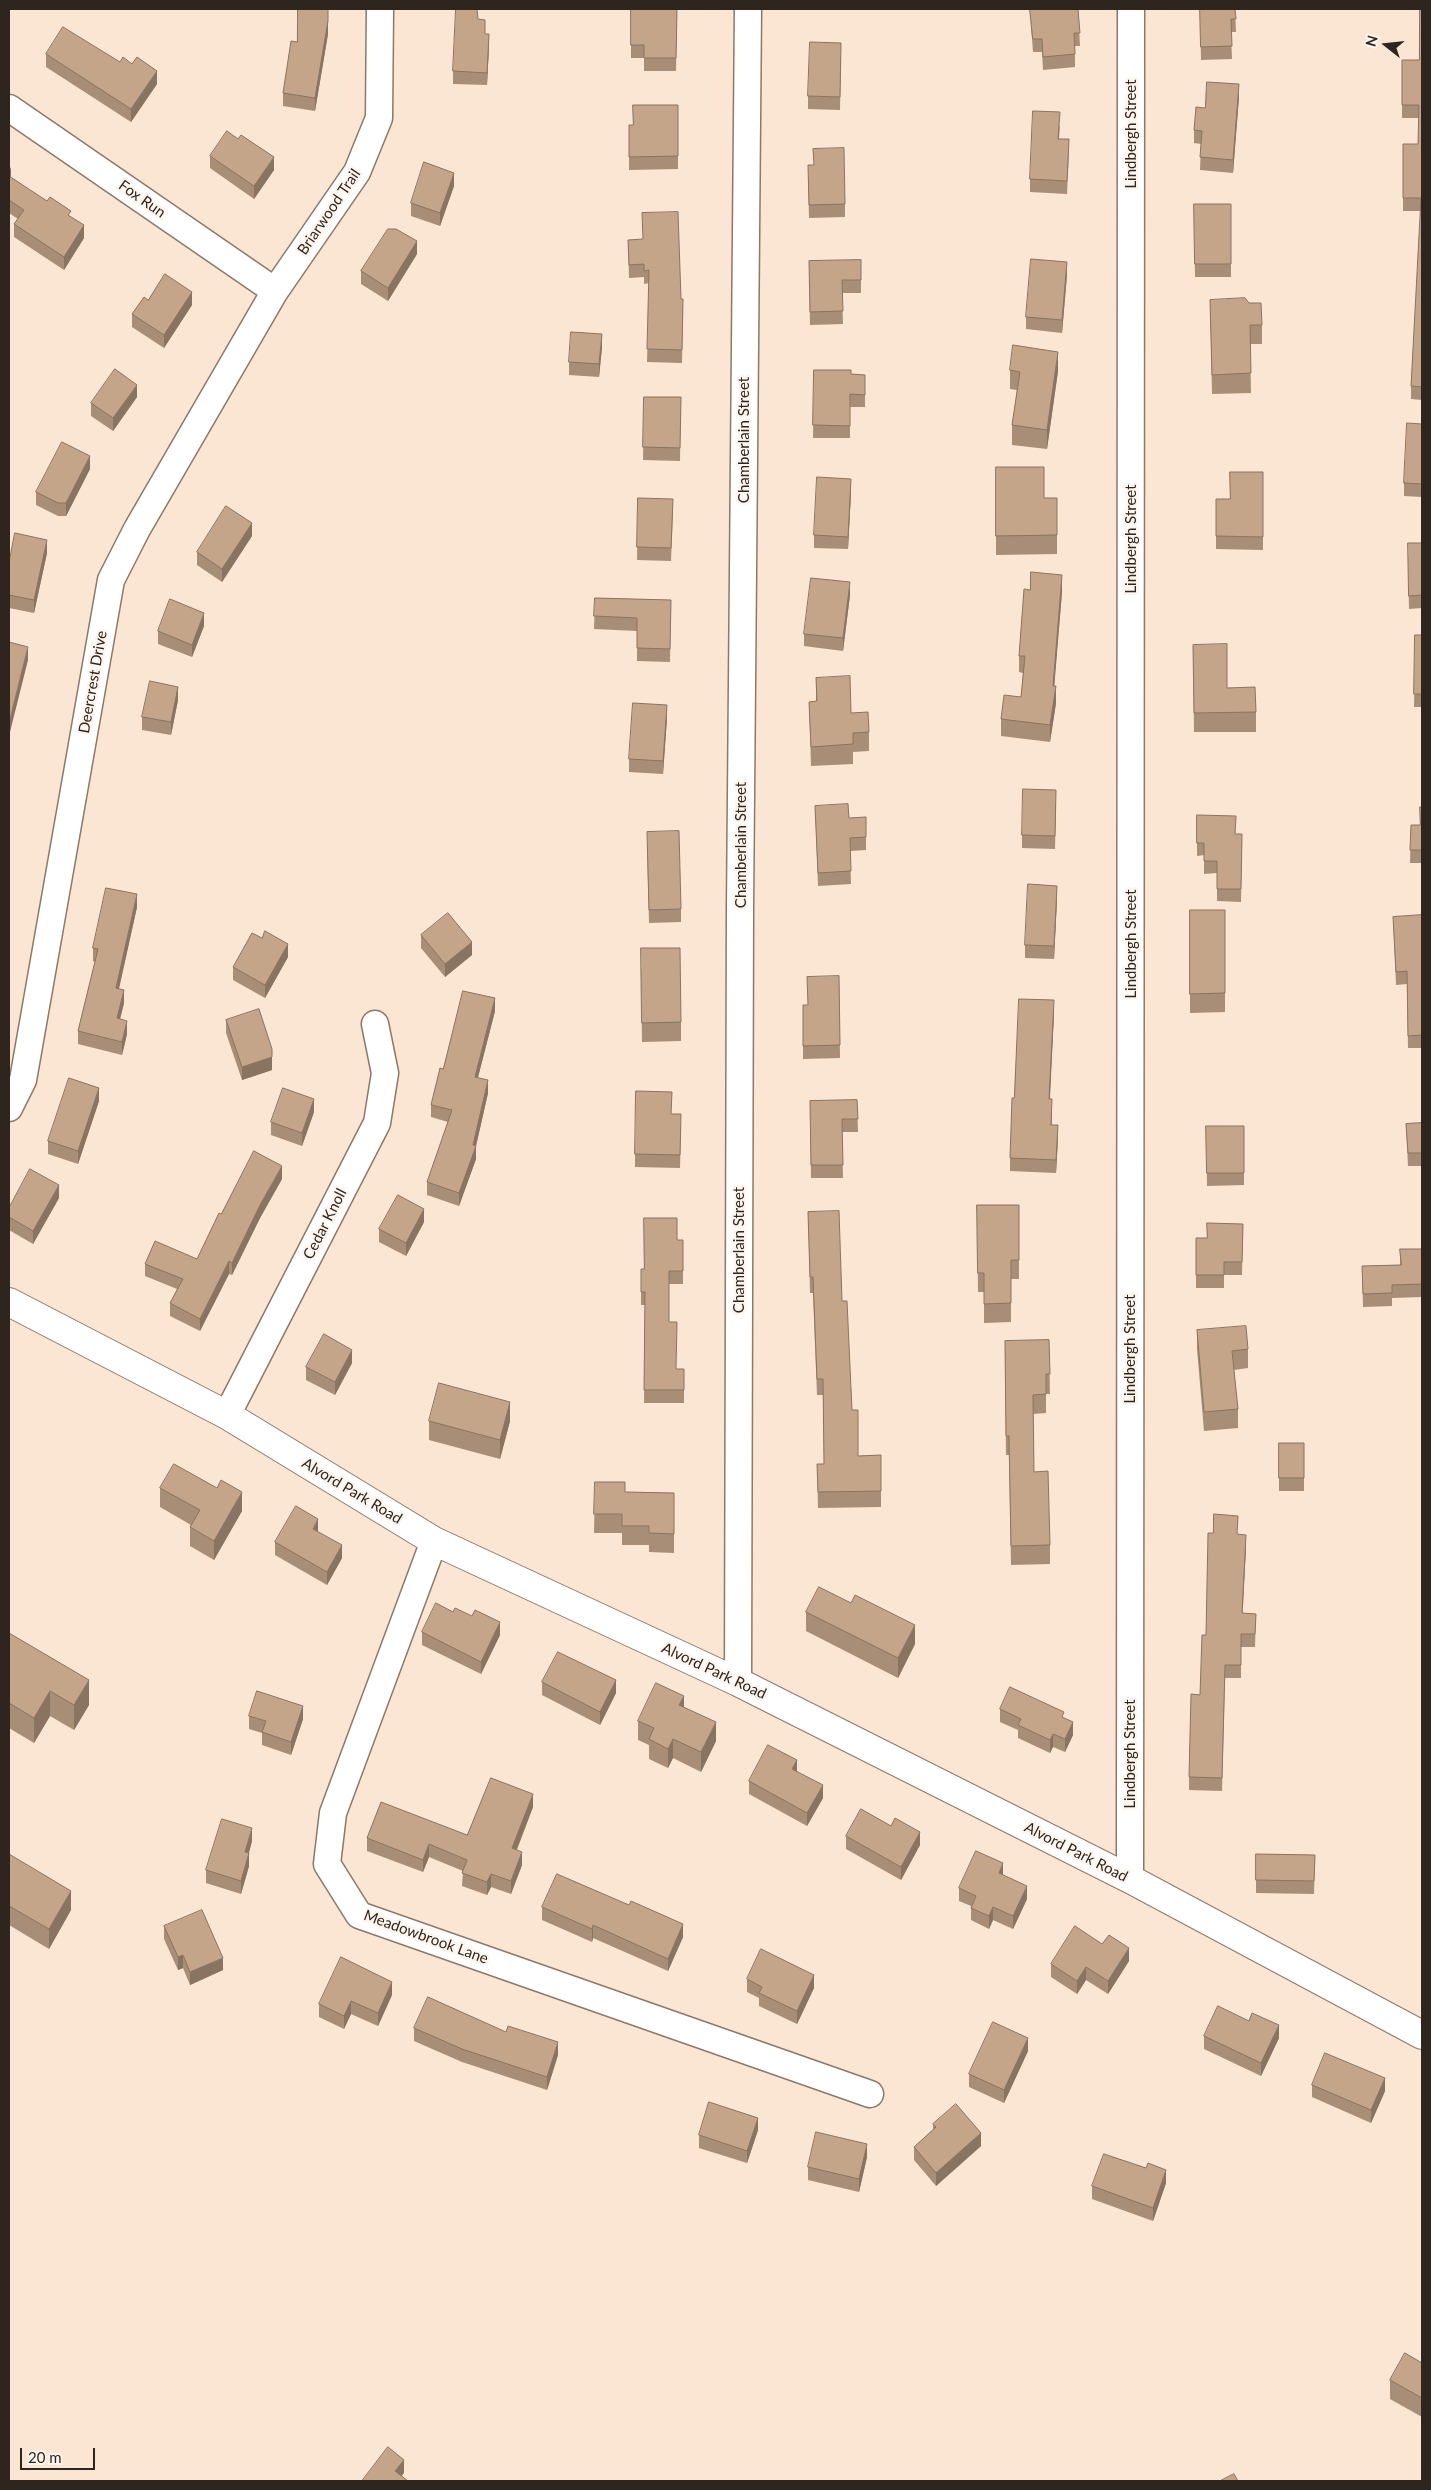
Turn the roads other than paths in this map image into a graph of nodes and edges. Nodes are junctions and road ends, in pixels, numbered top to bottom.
1 (380, 9) edge
2 (748, 9) edge
3 (1131, 9) edge
4 (9, 108) edge
5 (275, 291) junction
6 (375, 1024) dead end
7 (9, 1108) edge
8 (9, 1302) edge
9 (227, 1415) junction
10 (434, 1541) junction
11 (738, 1682) junction
12 (1130, 1879) junction
13 (1422, 2036) edge
14 (870, 2094) dead end

1 - 5 street, Briarwood Trail
2 - 11 street, Chamberlain Street
3 - 12 street, Lindbergh Street
4 - 5 street, Fox Run
5 - 7 street, Deercrest Drive
6 - 9 street, Cedar Knoll
8 - 9 street, Alvord Park Road
9 - 10 street, Alvord Park Road
10 - 11 street, Alvord Park Road
10 - 14 street, Meadowbrook Lane
11 - 12 street, Alvord Park Road
12 - 13 street, Alvord Park Road

